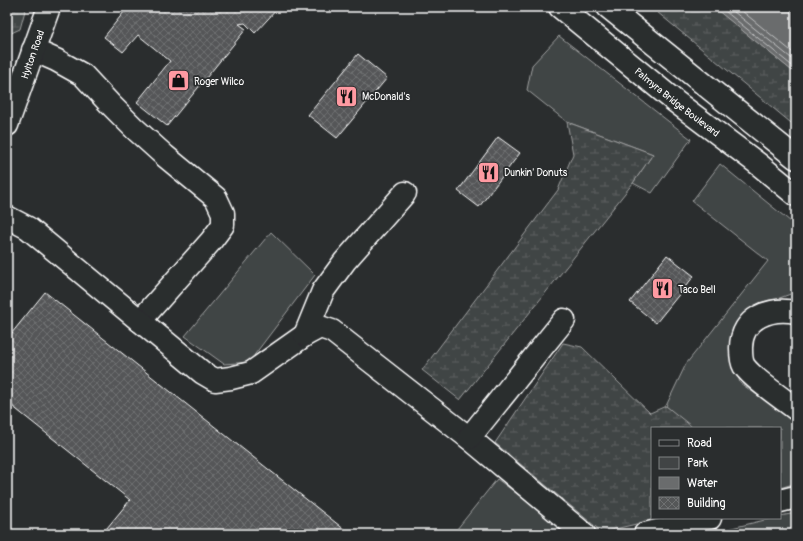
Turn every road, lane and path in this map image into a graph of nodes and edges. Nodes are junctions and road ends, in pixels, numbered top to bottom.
1 (49, 7) edge
2 (560, 7) edge
3 (608, 7) edge
4 (33, 50) junction
5 (7, 125) edge
6 (796, 158) edge
7 (405, 193) dead end
8 (796, 195) edge
9 (7, 217) edge
10 (796, 312) edge
11 (564, 320) dead end
12 (140, 321) junction
13 (305, 334) junction
14 (796, 409) edge
15 (469, 438) junction
16 (796, 497) edge
17 (781, 501) edge
18 (706, 519) edge
19 (584, 534) edge
20 (645, 534) edge

1 - 4 main road, Hylton Road
2 - 8 main road, Palmyra Bridge Boulevard
3 - 6 main road
4 - 5 main road, Hylton Road
4 - 12 main road
7 - 13 main road
9 - 12 main road
10 - 14 main road
11 - 15 main road
12 - 13 main road
13 - 15 main road
15 - 19 main road
16 - 17 main road
18 - 20 main road

